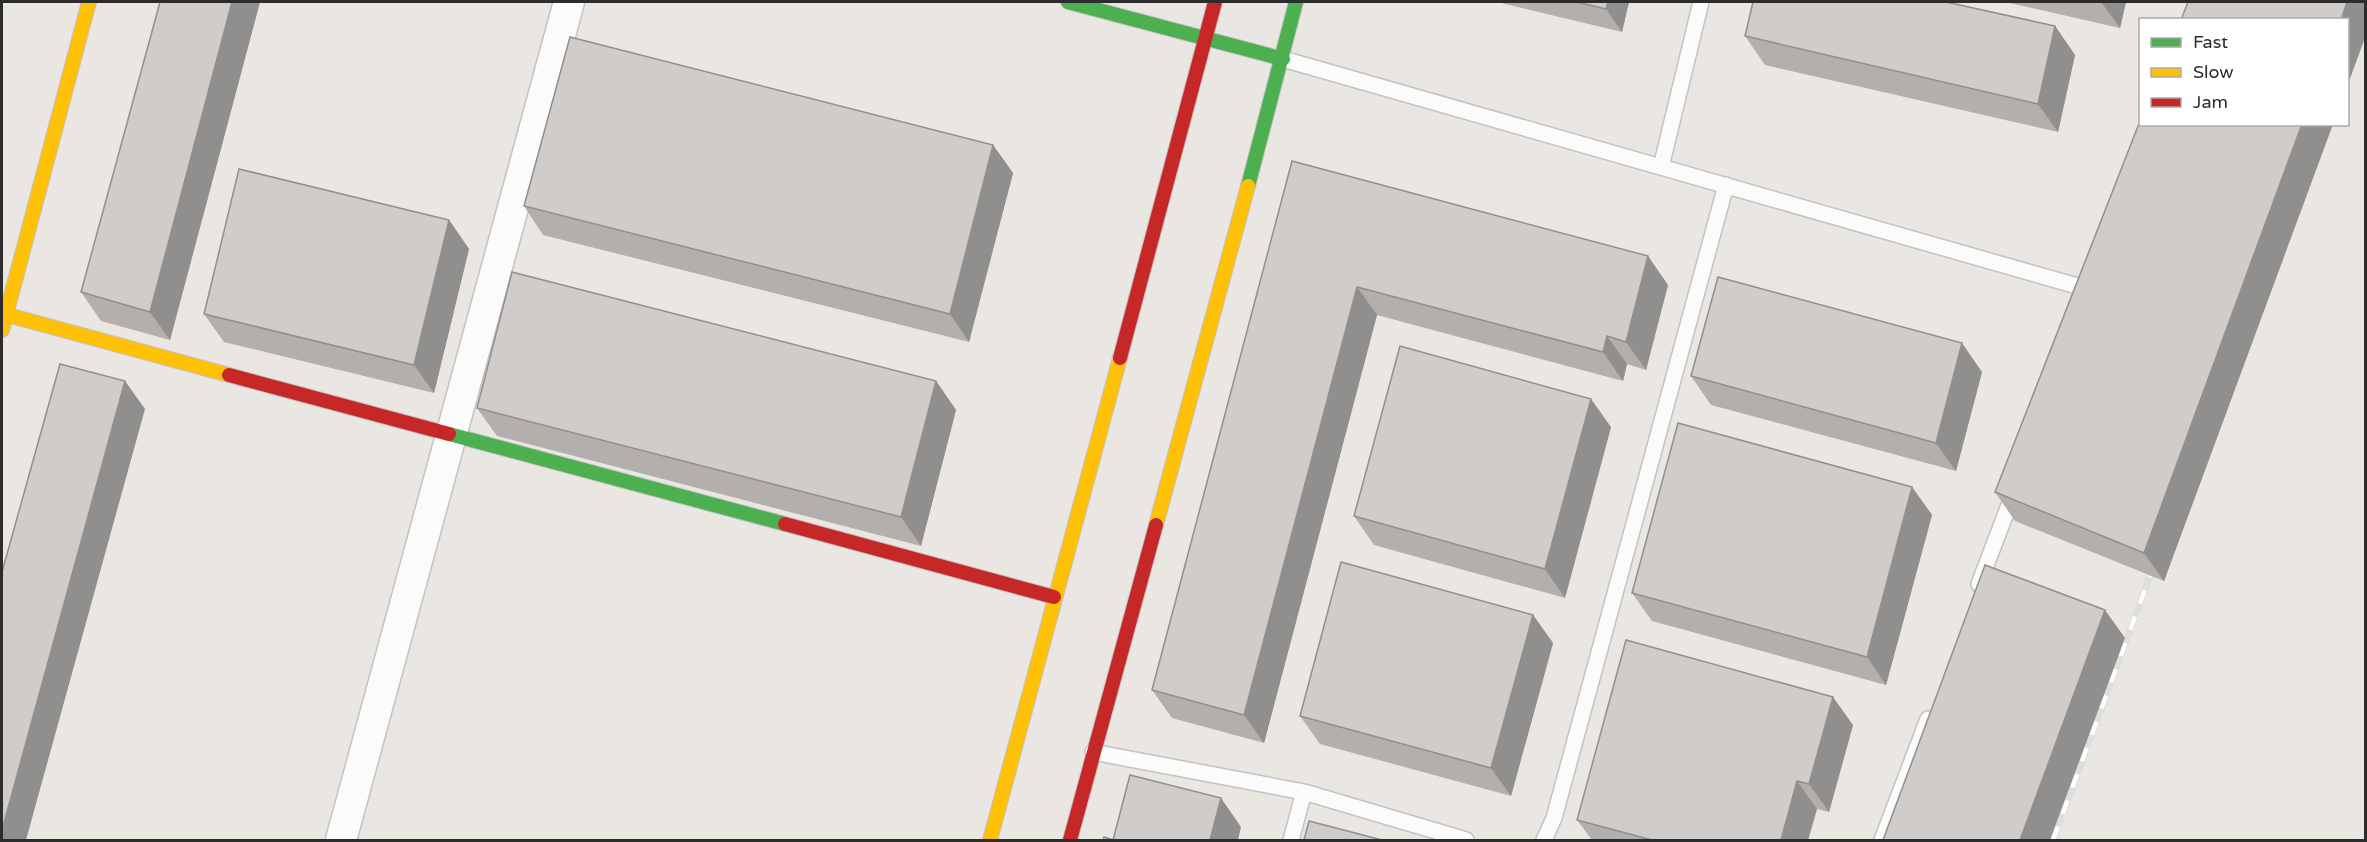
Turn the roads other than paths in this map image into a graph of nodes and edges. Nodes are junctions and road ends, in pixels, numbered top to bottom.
1 (89, 2) edge
2 (569, 2) edge
3 (1068, 2) edge
4 (1215, 2) edge
5 (1296, 2) edge
6 (1701, 2) edge
7 (1206, 39) junction
8 (1283, 59) junction
9 (1661, 167) junction
10 (1726, 185) junction
11 (2091, 290) edge
12 (4, 314) junction
13 (2, 330) edge
14 (451, 435) junction
15 (2020, 477) edge
16 (1054, 597) junction
17 (1974, 598) edge
18 (1932, 708) edge
19 (1093, 752) junction
20 (1304, 792) junction
21 (341, 840) edge
22 (990, 840) edge
23 (1070, 840) edge
24 (1291, 840) edge
25 (1466, 840) edge
26 (1544, 840) edge
27 (1882, 840) edge

1 - 12 street
2 - 14 street
3 - 7 street
4 - 7 street
5 - 8 street
6 - 9 lane
7 - 8 street
7 - 16 street
8 - 9 lane
8 - 19 street
9 - 10 lane
10 - 11 lane
10 - 26 lane
12 - 13 street
12 - 14 street
14 - 16 street
14 - 21 street
15 - 17 lane
16 - 22 street
18 - 27 lane
19 - 20 lane
19 - 23 street
20 - 24 lane
20 - 25 lane

